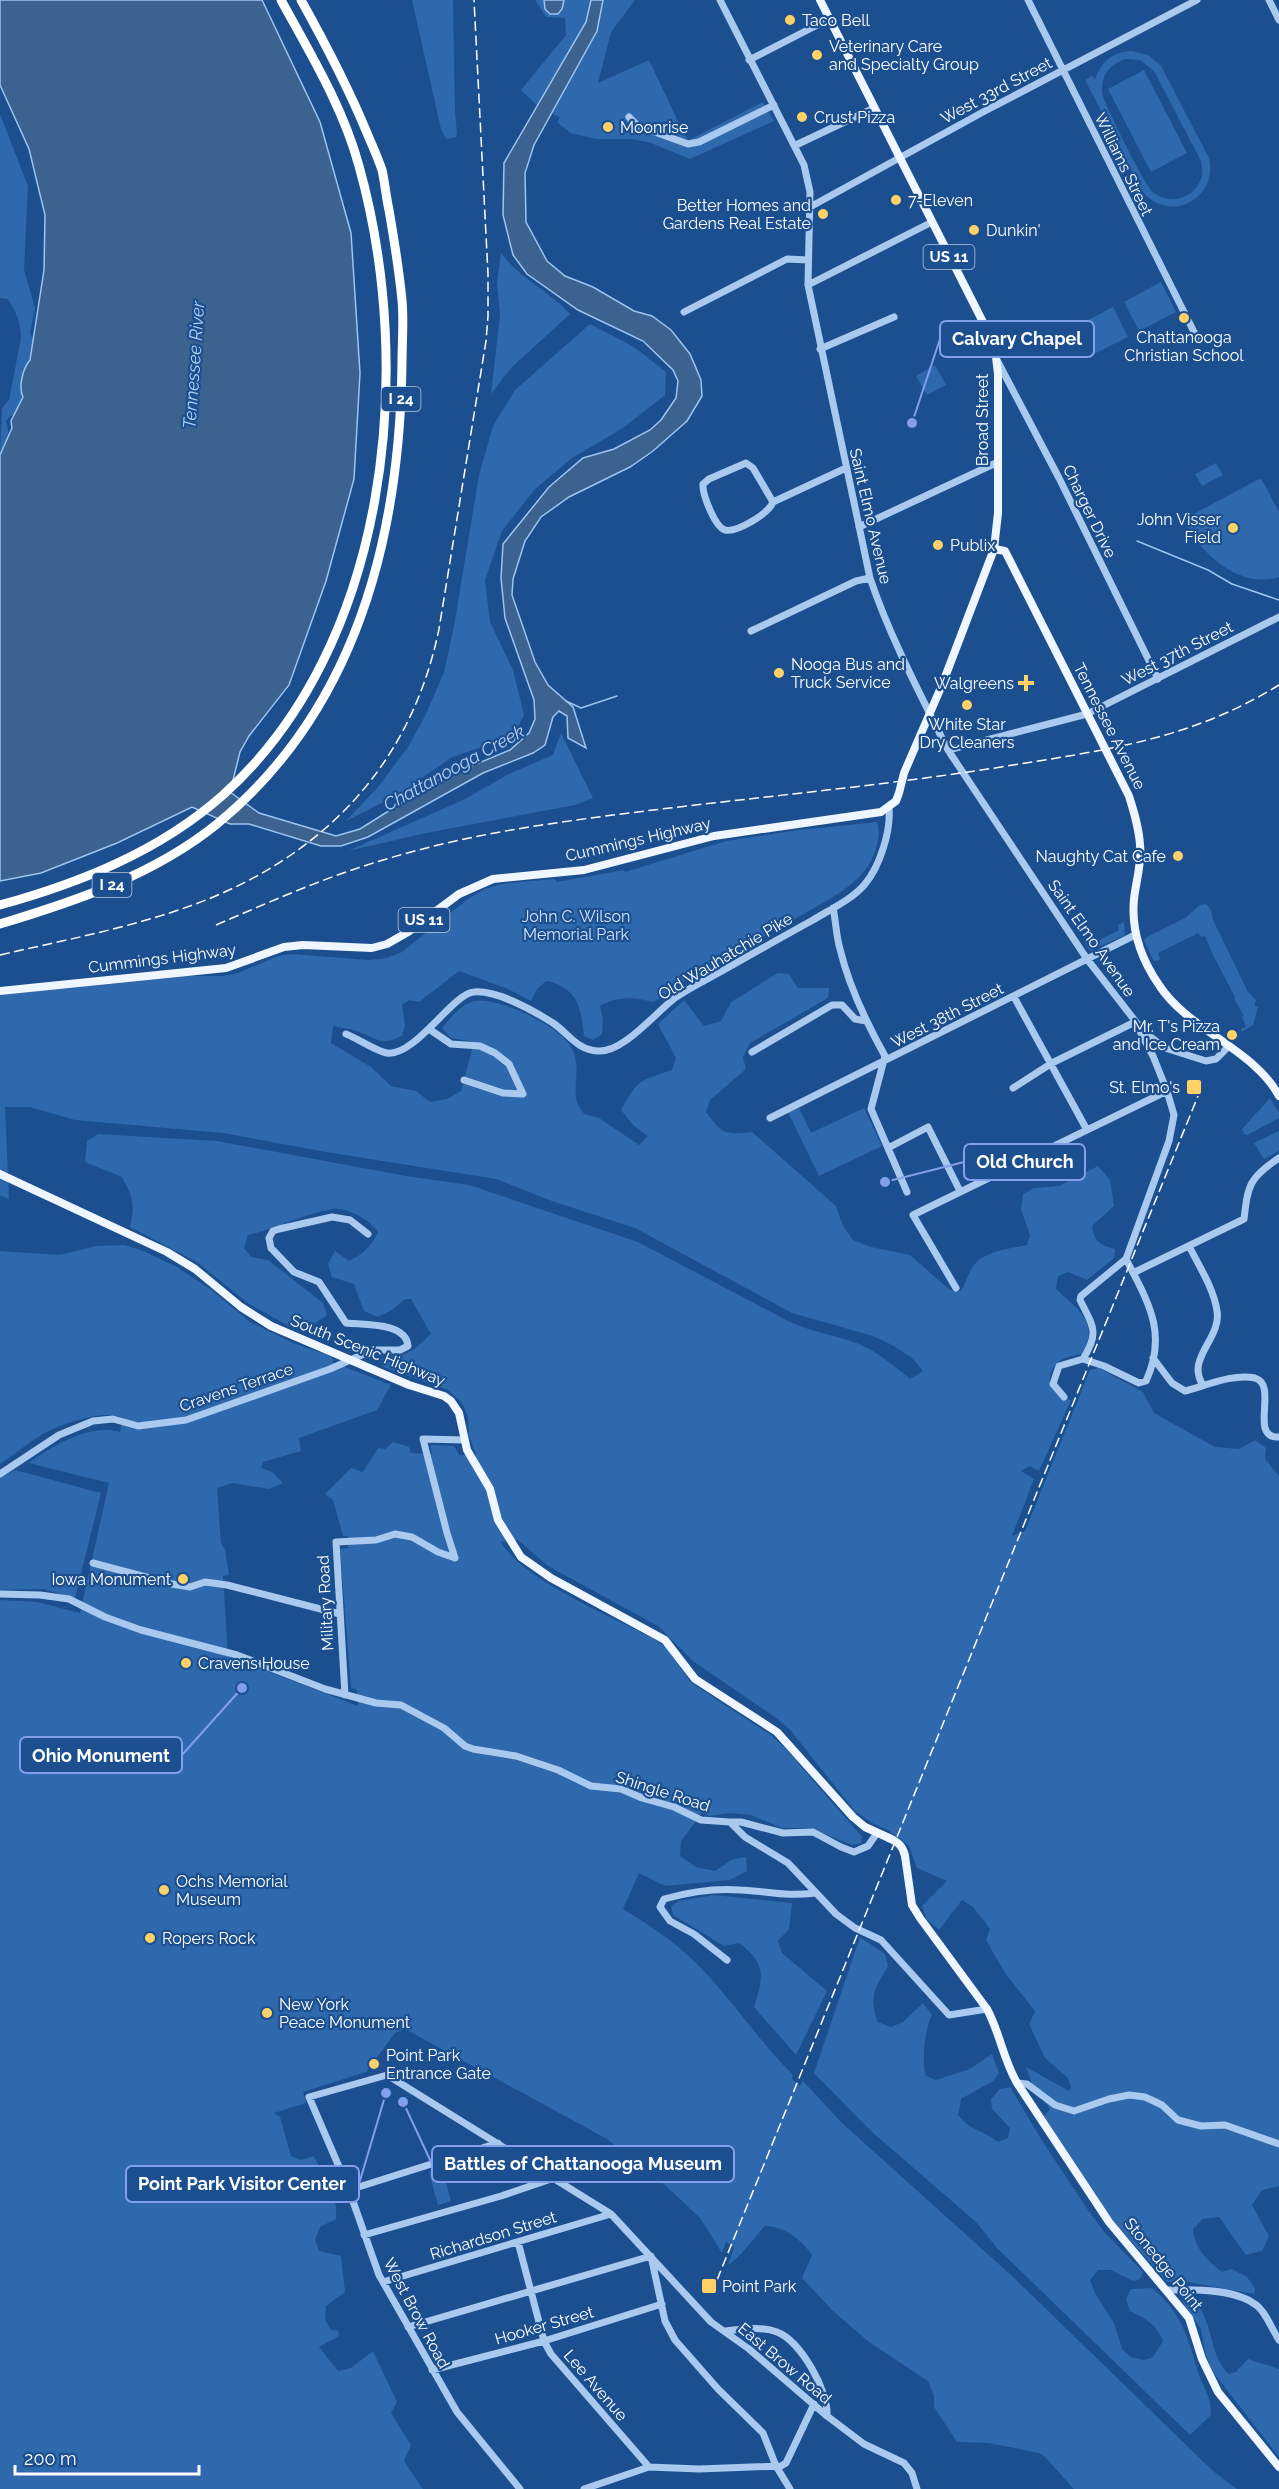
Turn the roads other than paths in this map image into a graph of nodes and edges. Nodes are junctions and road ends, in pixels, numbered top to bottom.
1 (280, 0) edge
2 (301, 0) edge
3 (720, 0) edge
4 (820, 0) edge
5 (1028, 0) edge
6 (1197, 0) edge
7 (1269, 0) edge
8 (829, 19) junction
9 (1279, 20) edge
10 (749, 60) junction
11 (1062, 70) junction
12 (774, 105) junction
13 (874, 108) junction
14 (629, 117) dead end
15 (796, 145) junction
16 (899, 158) junction
17 (810, 207) junction
18 (932, 222) junction
19 (808, 260) junction
20 (808, 285) junction
21 (684, 312) dead end
22 (894, 317) dead end
23 (1197, 338) dead end
24 (820, 349) junction
25 (996, 357) junction
26 (998, 462) junction
27 (846, 468) junction
28 (772, 502) junction
29 (859, 526) junction
30 (993, 549) junction
31 (870, 578) junction
32 (1279, 617) edge
33 (751, 631) dead end
34 (1158, 679) junction
35 (930, 713) junction
36 (1087, 714) junction
37 (948, 750) junction
38 (889, 808) junction
39 (0, 905) edge
40 (833, 908) junction
41 (0, 924) edge
42 (1135, 935) junction
43 (1087, 959) junction
44 (0, 991) edge
45 (1014, 997) junction
46 (866, 1021) junction
47 (1135, 1022) junction
48 (429, 1029) junction
49 (346, 1034) dead end
50 (1228, 1047) junction
51 (752, 1052) dead end
52 (882, 1063) junction
53 (1052, 1063) junction
54 (464, 1080) dead end
55 (1013, 1088) dead end
56 (1167, 1091) junction
57 (1279, 1096) edge
58 (770, 1118) dead end
59 (1087, 1130) junction
60 (888, 1148) junction
61 (1279, 1158) edge
62 (0, 1174) edge
63 (960, 1191) junction
64 (907, 1192) dead end
65 (368, 1234) dead end
66 (1189, 1246) junction
67 (1126, 1259) junction
68 (1133, 1273) junction
69 (957, 1288) dead end
70 (1153, 1358) junction
71 (349, 1359) junction
72 (1083, 1359) junction
73 (1203, 1386) junction
74 (1064, 1397) dead end
75 (1279, 1437) edge
76 (464, 1440) junction
77 (0, 1474) edge
78 (93, 1563) dead end
79 (0, 1594) edge
80 (340, 1614) junction
81 (345, 1695) junction
82 (730, 1821) junction
83 (877, 1833) junction
84 (815, 1893) junction
85 (727, 1960) dead end
86 (987, 2009) junction
87 (1017, 2083) junction
88 (309, 2097) joint
89 (498, 2143) junction
90 (1279, 2144) edge
91 (554, 2178) junction
92 (349, 2190) junction
93 (611, 2214) junction
94 (364, 2235) junction
95 (518, 2242) junction
96 (651, 2256) junction
97 (383, 2283) junction
98 (530, 2290) junction
99 (1166, 2290) junction
100 (662, 2304) junction
101 (408, 2327) junction
102 (726, 2331) junction
103 (544, 2340) junction
104 (1279, 2340) edge
105 (432, 2370) junction
106 (814, 2404) junction
107 (828, 2416) junction
108 (776, 2466) junction
109 (648, 2467) junction
110 (1279, 2467) edge
111 (520, 2489) edge
112 (584, 2489) edge
113 (790, 2489) edge
114 (917, 2489) edge

1 - 39 highway, I 24
2 - 41 highway, I 24
3 - 10 street, Saint Elmo Avenue
4 - 8 main road, Broad Street / US 11
5 - 11 street, Williams Street
6 - 11 street, West 33rd Street
7 - 9 street
8 - 10 street
8 - 13 main road, Broad Street / US 11
10 - 12 street, Saint Elmo Avenue
11 - 16 street, West 33rd Street
11 - 23 street, Williams Street
12 - 14 street
12 - 15 street, Saint Elmo Avenue
13 - 15 street
13 - 16 main road, Broad Street / US 11
15 - 17 street, Saint Elmo Avenue
16 - 17 street, West 33rd Street
16 - 18 main road, Broad Street / US 11
17 - 19 street, Saint Elmo Avenue
18 - 20 street
18 - 25 main road, Broad Street / US 11
19 - 20 street, Saint Elmo Avenue
19 - 21 street
20 - 24 street, Saint Elmo Avenue
22 - 24 street
24 - 27 street, Saint Elmo Avenue
25 - 26 main road, Broad Street / US 11
25 - 34 street, Charger Drive
26 - 29 street
26 - 30 main road, Broad Street / US 11
27 - 28 street
27 - 29 street, Saint Elmo Avenue
28 - 28 street
29 - 31 street, Saint Elmo Avenue
30 - 35 main road, Broad Street / US 11
30 - 36 main road, Tennessee Avenue
31 - 33 street
31 - 35 street, Saint Elmo Avenue
32 - 34 street, West 37th Street
34 - 36 street, West 37th Street
35 - 37 street, Saint Elmo Avenue
35 - 38 main road, Broad Street / US 11
36 - 37 street, West 37th Street
36 - 42 main road, Tennessee Avenue
37 - 43 street, Saint Elmo Avenue
38 - 40 street, Old Wauhatchie Pike
38 - 44 main road, Cummings Highway / US 11
40 - 46 street
40 - 48 street, Old Wauhatchie Pike
42 - 43 street, West 38th Street
42 - 50 main road, Tennessee Avenue
43 - 45 street, West 38th Street
43 - 47 street, Saint Elmo Avenue
45 - 52 street, West 38th Street
45 - 53 street
46 - 51 street
46 - 52 street
47 - 50 street, Saint Elmo Avenue
47 - 53 street
47 - 56 street
48 - 49 street, Old Wauhatchie Pike
48 - 54 street
50 - 57 main road, Tennessee Avenue
52 - 58 street, West 38th Street
52 - 60 street
53 - 55 street
53 - 59 street
56 - 59 street
56 - 67 street
59 - 63 street
60 - 63 street
60 - 64 street
61 - 66 street
62 - 71 main road, South Scenic Highway
63 - 69 street
65 - 71 street, Cravens Terrace
66 - 68 street
66 - 73 street
67 - 68 street
67 - 72 street
68 - 70 street
70 - 72 street
70 - 73 street
71 - 76 main road, South Scenic Highway
71 - 77 street, Cravens Terrace
72 - 74 street
73 - 75 street
76 - 80 street, Military Road
76 - 83 main road, South Scenic Highway
78 - 80 street
79 - 81 street
80 - 81 street, Military Road
81 - 82 street, Shingle Road
82 - 83 street
82 - 84 street, Shingle Road
83 - 86 main road, South Scenic Highway, bridge
84 - 85 street
84 - 86 street, Shingle Road
86 - 87 main road, South Scenic Highway
87 - 90 street
87 - 99 main road, Stonedge Point
88 - 89 street, East Brow Road
88 - 92 street, West Brow Road
89 - 91 street, East Brow Road
89 - 92 street
91 - 93 street, East Brow Road
91 - 94 street
92 - 94 street, West Brow Road
93 - 95 street, Richardson Street
93 - 96 street, East Brow Road
94 - 97 street, West Brow Road
95 - 97 street, Richardson Street
95 - 98 street, Lee Avenue
96 - 98 street
96 - 100 street
96 - 102 street, East Brow Road
97 - 101 street, West Brow Road
98 - 101 street
98 - 103 street, Lee Avenue
99 - 104 street
99 - 110 main road, Stonedge Point
100 - 103 street, Hooker Street
100 - 108 street
101 - 105 street, West Brow Road
102 - 106 street, East Brow Road
102 - 107 street, East Brow Road
103 - 105 street, Hooker Street
103 - 109 street, Lee Avenue
105 - 111 street, West Brow Road
106 - 107 street, East Brow Road
106 - 108 street
107 - 114 street, East Brow Road
108 - 109 street
108 - 113 street
109 - 112 street

